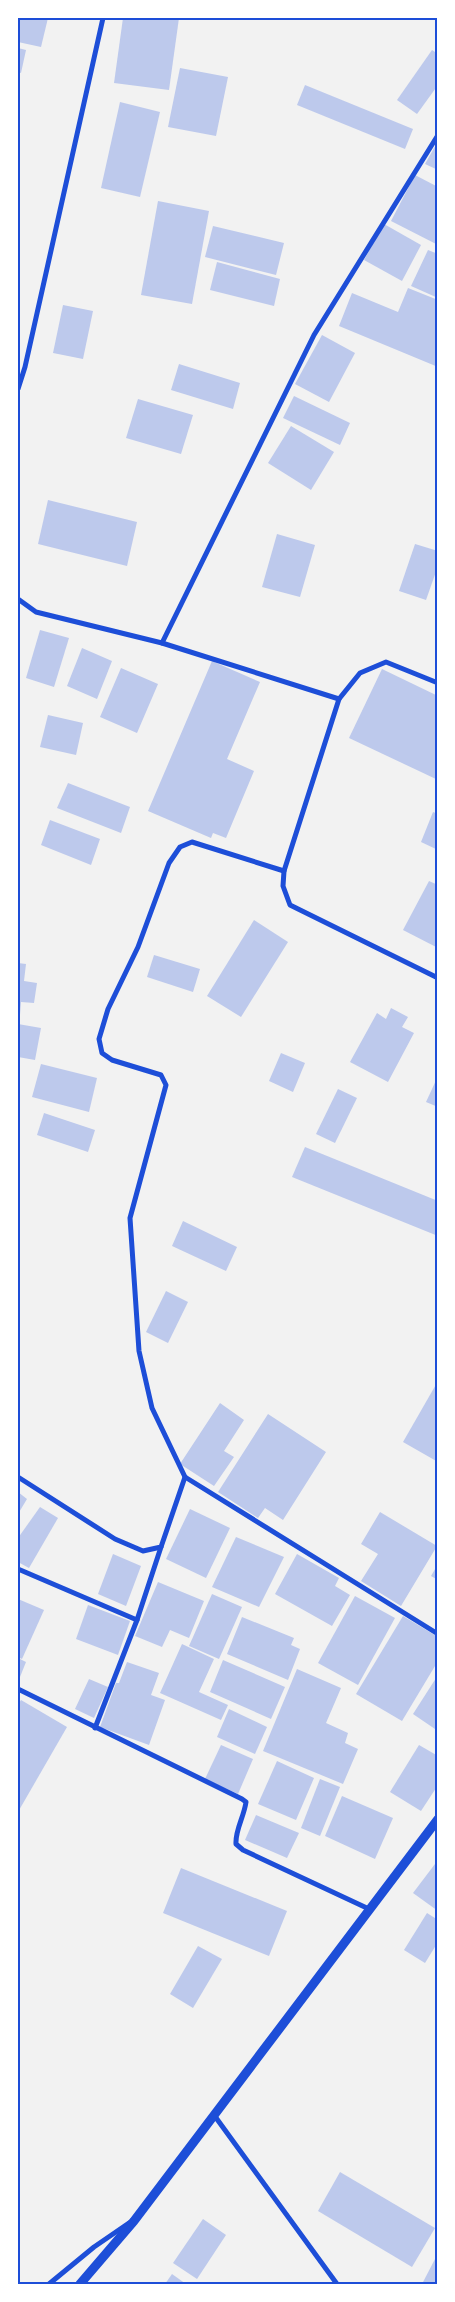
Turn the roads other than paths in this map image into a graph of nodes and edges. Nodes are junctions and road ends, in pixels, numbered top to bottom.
1 (103, 18) edge
2 (438, 135) edge
3 (18, 389) edge
4 (18, 599) edge
5 (162, 643) junction
6 (438, 683) edge
7 (339, 699) junction
8 (284, 871) junction
9 (438, 978) edge
10 (18, 1477) edge
11 (185, 1477) junction
12 (161, 1546) junction
13 (18, 1569) edge
14 (137, 1620) junction
15 (438, 1634) edge
16 (18, 1689) edge
17 (94, 1728) junction
18 (438, 1819) edge
19 (369, 1909) junction
20 (213, 2114) junction
21 (134, 2221) junction
22 (49, 2284) edge
23 (81, 2284) edge
24 (337, 2284) edge

1 - 3 street
2 - 5 street
4 - 5 street
5 - 7 street
6 - 7 street
7 - 8 street
8 - 9 street
8 - 11 street
10 - 12 street
11 - 12 street
11 - 15 street
12 - 14 street
13 - 14 street
14 - 17 street
16 - 17 street
17 - 19 street
18 - 19 street
19 - 20 street
20 - 21 street
20 - 24 street
21 - 22 street
21 - 23 street

